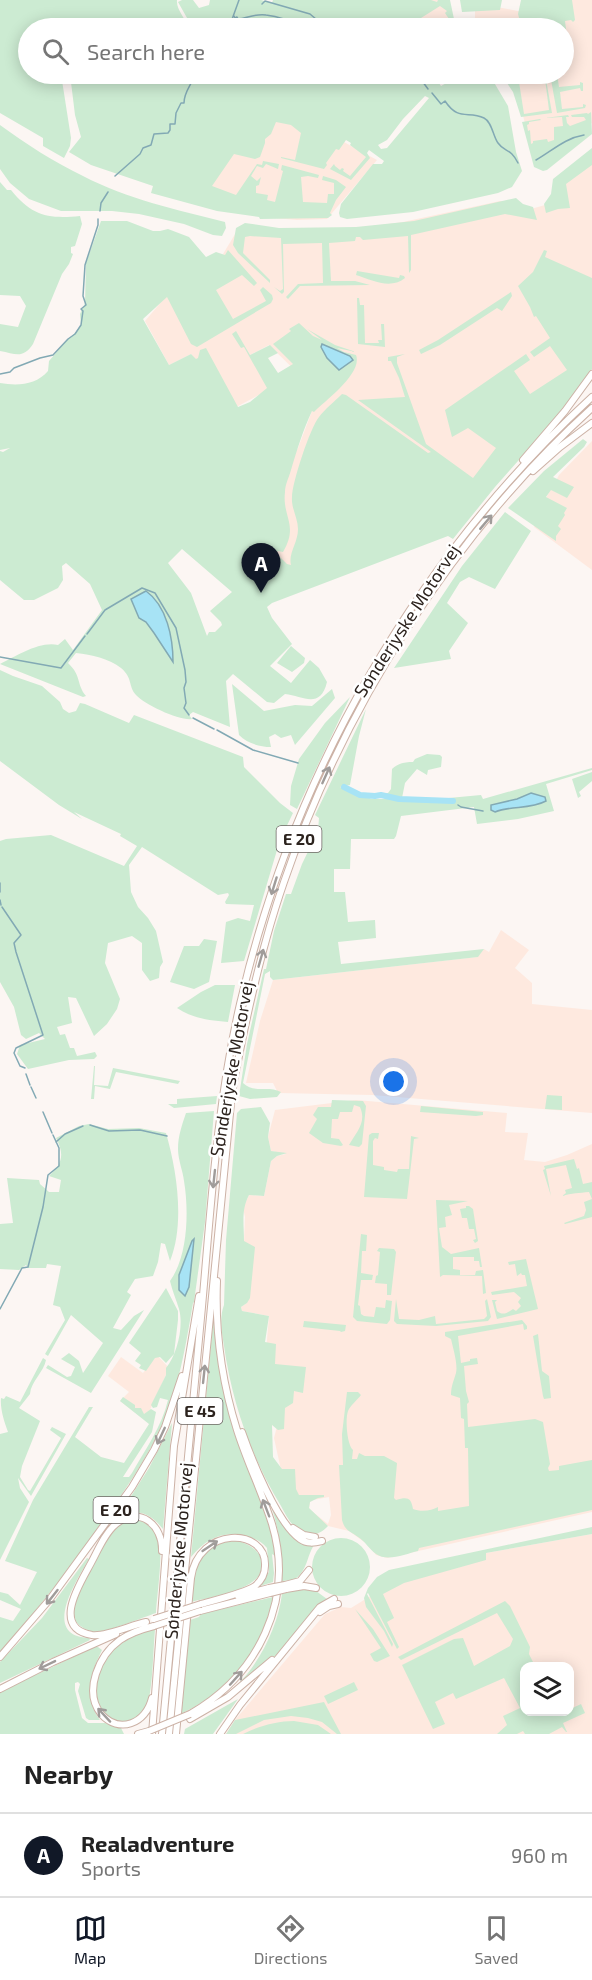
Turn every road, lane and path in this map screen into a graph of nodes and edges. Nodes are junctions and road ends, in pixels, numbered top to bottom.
1 (592, 374) edge
2 (592, 397) edge
3 (592, 408) edge
4 (592, 423) edge
5 (501, 504) junction
6 (459, 540) junction
7 (219, 1223) junction
8 (209, 1231) junction
9 (192, 1341) junction
10 (220, 1358) junction
11 (276, 1506) junction
12 (315, 1537) dead end
13 (322, 1541) dead end
14 (309, 1570) dead end
15 (285, 1587) junction
16 (316, 1588) dead end
17 (270, 1591) junction
18 (210, 1602) junction
19 (201, 1608) junction
20 (146, 1622) junction
21 (156, 1624) junction
22 (295, 1639) junction
23 (0, 1657) edge
24 (274, 1664) junction
25 (157, 1665) junction
26 (0, 1689) edge
27 (190, 1716) junction
28 (151, 1732) edge
29 (138, 1734) edge
30 (162, 1734) edge
31 (169, 1734) edge
32 (176, 1734) edge
33 (220, 1734) edge

1 - 6 highway
2 - 6 highway, Sønderjyske Motorvej / E 20
3 - 5 highway, Sønderjyske Motorvej / E 20
4 - 5 highway
7 -> 5 highway, Sønderjyske Motorvej / E 20
6 -> 8 highway, Sønderjyske Motorvej / E 20
7 - 10 highway, E 20
31 -> 7 highway, Sønderjyske Motorvej / E 45
8 - 9 highway, E 20
8 - 30 highway, Sønderjyske Motorvej / E 45
9 - 21 highway
9 -> 23 highway, E 20
10 - 11 highway
27 -> 10 highway, E 20
11 - 12 highway
11 - 13 highway
14 - 15 highway
15 - 16 highway
15 - 17 highway, bridge
17 - 18 highway
17 - 19 highway
18 - 19 highway
32 -> 18 highway
19 - 21 highway, bridge
20 - 21 highway
20 - 21 highway
20 -> 26 highway
21 - 25 highway
25 -> 21 highway
22 - 24 highway
22 - 24 highway
22 - 27 highway
24 - 33 highway
25 - 28 highway
27 - 28 highway, bridge
28 - 29 highway

